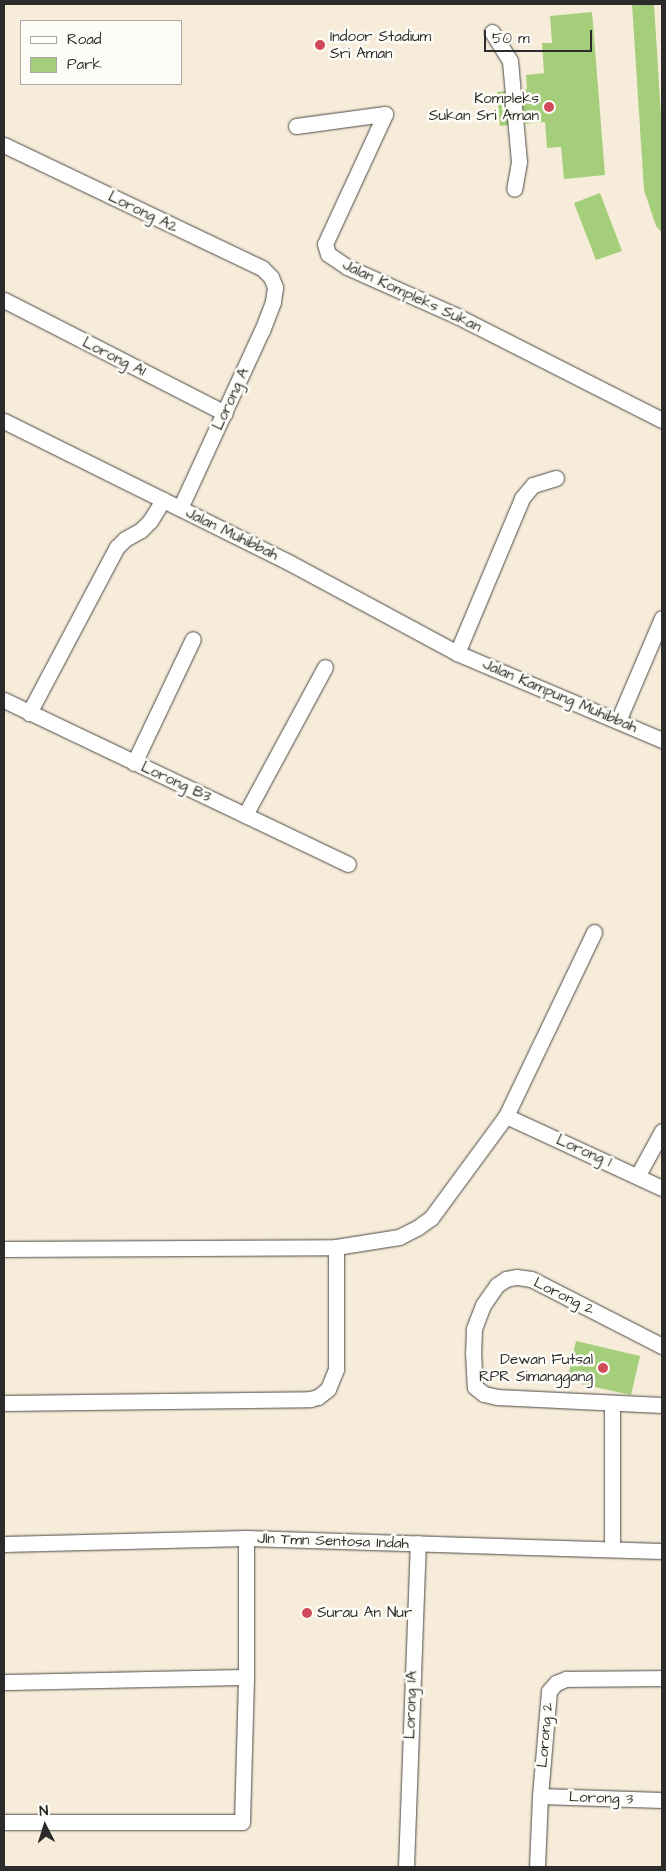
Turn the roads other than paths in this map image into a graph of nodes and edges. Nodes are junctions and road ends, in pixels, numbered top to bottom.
1 (492, 32) dead end
2 (296, 126) dead end
3 (4, 145) edge
4 (514, 189) dead end
5 (275, 287) joint
6 (4, 300) edge
7 (225, 413) junction
8 (662, 420) edge
9 (4, 421) edge
10 (556, 478) dead end
11 (163, 500) junction
12 (180, 508) junction
13 (662, 618) edge
14 (193, 638) dead end
15 (457, 653) junction
16 (325, 667) dead end
17 (4, 700) edge
18 (29, 713) junction
19 (618, 721) junction
20 (662, 740) edge
21 (134, 763) junction
22 (245, 815) junction
23 (348, 864) dead end
24 (594, 932) dead end
25 (506, 1116) junction
26 (662, 1131) edge
27 (638, 1175) junction
28 (662, 1188) edge
29 (336, 1247) junction
30 (4, 1249) edge
31 (662, 1346) edge
32 (4, 1403) edge
33 (612, 1404) junction
34 (662, 1405) edge
35 (246, 1538) junction
36 (418, 1543) junction
37 (4, 1544) edge
38 (612, 1548) junction
39 (662, 1551) edge
40 (246, 1677) junction
41 (662, 1678) edge
42 (4, 1682) edge
43 (540, 1796) junction
44 (662, 1800) edge
45 (4, 1822) edge
46 (406, 1867) edge
47 (537, 1867) edge

1 - 4 street
2 - 8 street, Jalan Kompleks Sukan
3 - 5 street, Lorong A2
5 - 7 street, Lorong A
6 - 7 street, Lorong A1
7 - 12 street, Lorong A
9 - 11 street, Jalan Muhibbah
10 - 15 street
11 - 12 street, Jalan Muhibbah
11 - 18 street
12 - 15 street, Jalan Muhibbah
13 - 19 street
14 - 21 street
15 - 19 street, Jalan Kampung Muhibbah
16 - 22 street
17 - 18 street, Lorong B3
18 - 21 street, Lorong B3
19 - 20 street, Jalan Kampung Muhibbah
21 - 22 street, Lorong B3
22 - 23 street, Lorong B3
24 - 25 street
25 - 27 street, Lorong 1
25 - 29 street
26 - 27 street
27 - 28 street, Lorong 1
29 - 30 street
29 - 32 street
31 - 33 street, Lorong 2
33 - 34 street, Lorong 2
33 - 38 street
35 - 36 street, Jln Tmn Sentosa Indah
35 - 37 street, Jln Tmn Sentosa Indah
35 - 40 street
36 - 38 street, Jln Tmn Sentosa Indah
36 - 46 street, Lorong 1A
38 - 39 street, Jln Tmn Sentosa Indah
40 - 42 street
40 - 45 street
41 - 43 street, Lorong 2
43 - 44 street, Lorong 3
43 - 47 street, Lorong 2

